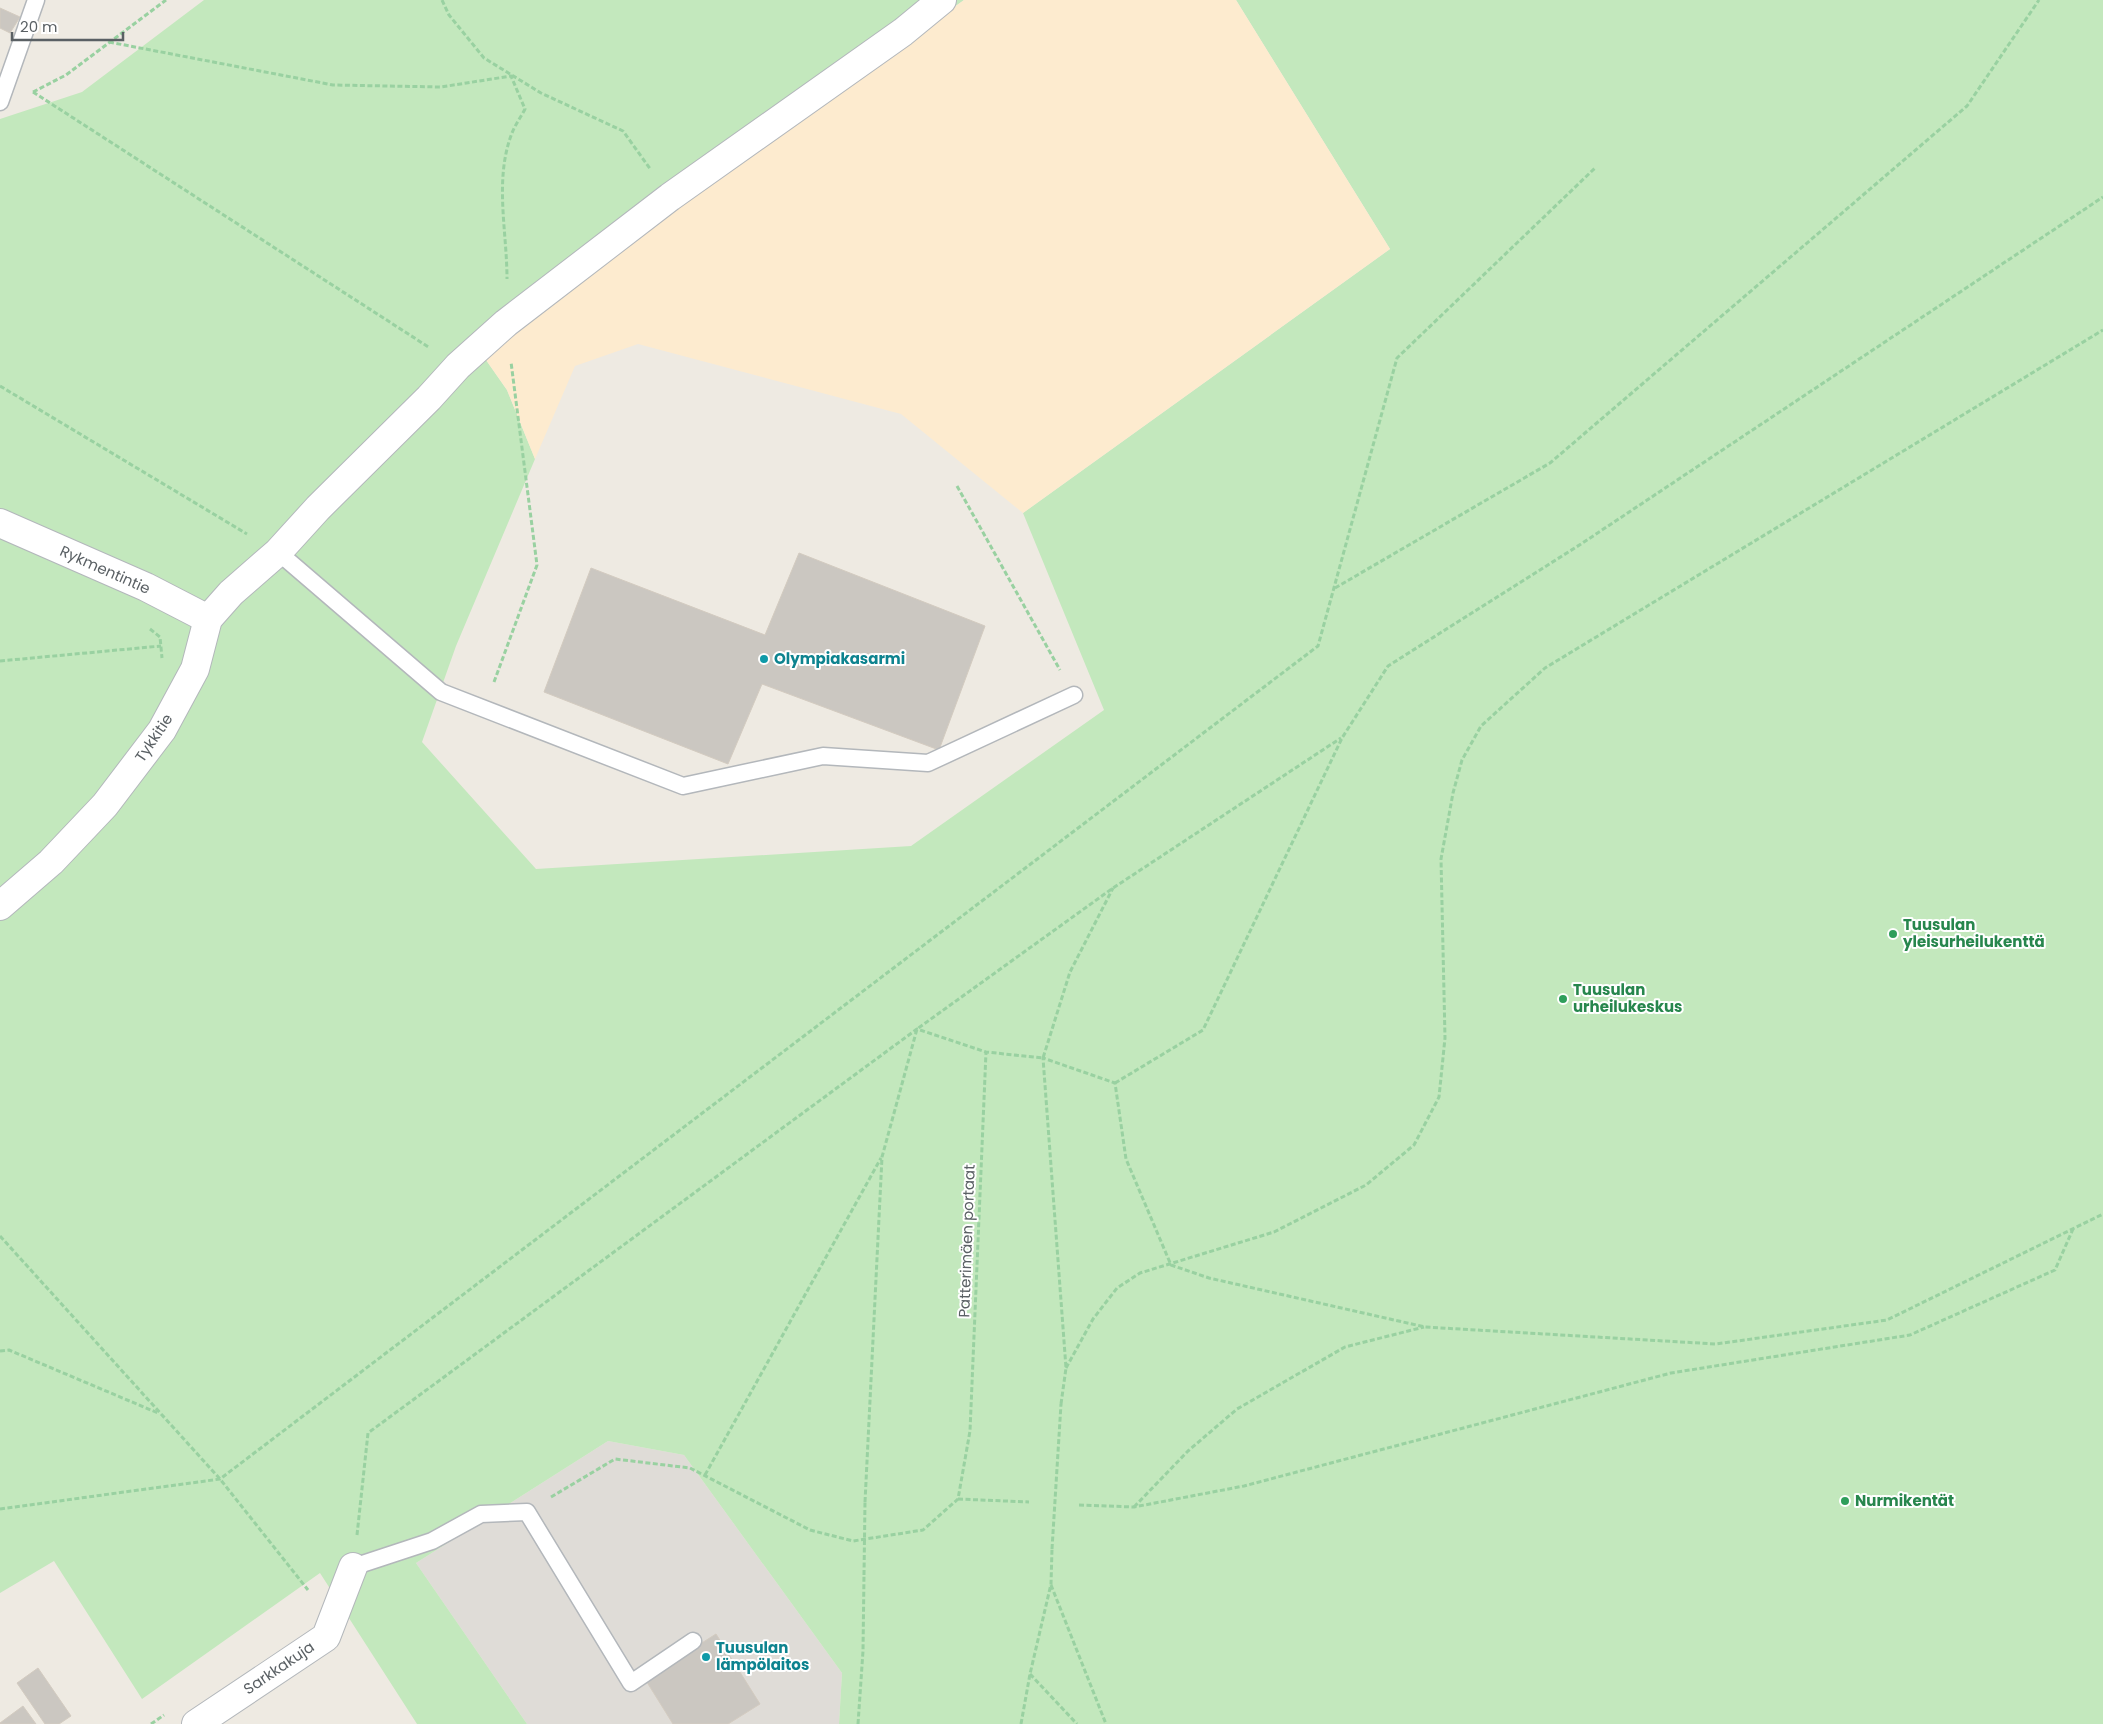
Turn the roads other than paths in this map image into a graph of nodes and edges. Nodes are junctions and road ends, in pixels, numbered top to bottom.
1 (36, 0) edge
2 (942, 0) edge
3 (1, 102) edge
4 (0, 523) edge
5 (278, 552) junction
6 (208, 618) junction
7 (1074, 695) road end
8 (0, 906) edge
9 (353, 1567) joint
10 (693, 1641) dead end
11 (196, 1724) edge

1 - 3 lane
2 - 5 street, Tykkitie
4 - 6 street, Rykmentintie
5 - 6 street, Tykkitie
5 - 7 lane
6 - 8 street, Tykkitie
9 - 10 lane
9 - 11 street, Sarkkakuja

